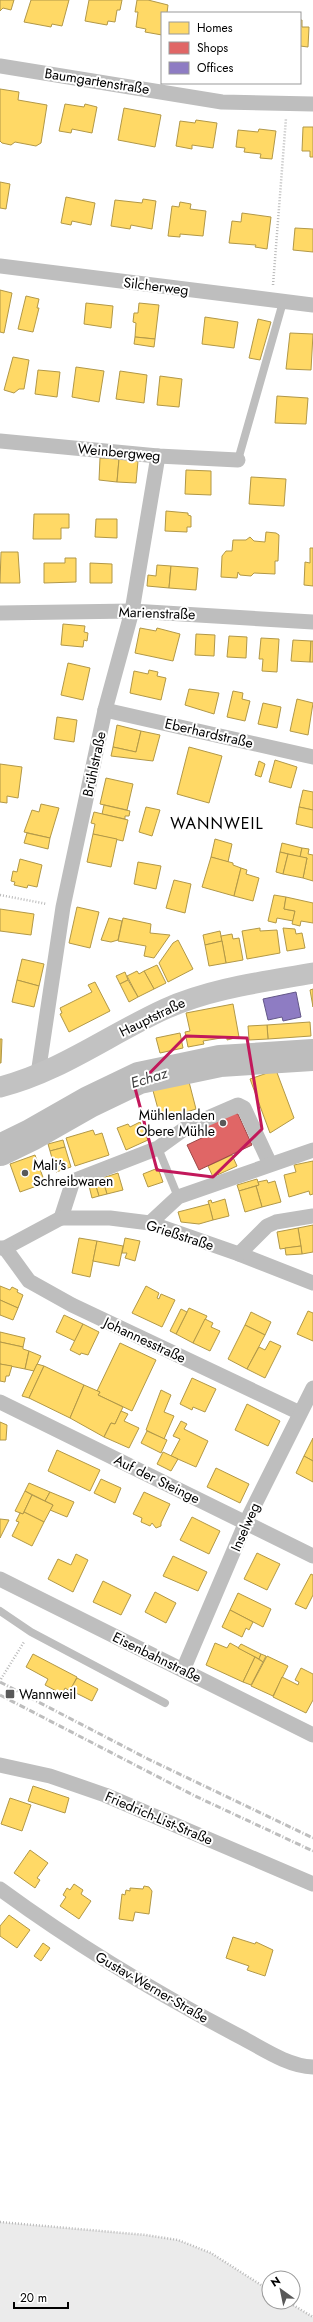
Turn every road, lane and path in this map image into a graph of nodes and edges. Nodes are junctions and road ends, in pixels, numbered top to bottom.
1 (0, 66) edge
2 (287, 104) junction
3 (313, 104) edge
4 (0, 266) edge
5 (278, 301) junction
6 (313, 305) edge
7 (0, 441) edge
8 (158, 456) junction
9 (238, 460) joint
10 (132, 611) junction
11 (0, 613) edge
12 (313, 622) edge
13 (105, 710) junction
14 (313, 757) edge
15 (0, 895) edge
16 (63, 908) junction
17 (313, 973) edge
18 (38, 1074) junction
19 (0, 1087) edge
20 (158, 1148) junction
21 (313, 1150) edge
22 (270, 1164) junction
23 (178, 1197) junction
24 (313, 1216) edge
25 (61, 1218) junction
26 (150, 1223) junction
27 (3, 1248) edge
28 (239, 1254) junction
29 (313, 1283) edge
30 (313, 1388) edge
31 (0, 1402) edge
32 (300, 1413) junction
33 (246, 1522) junction
34 (313, 1556) edge
35 (0, 1579) edge
36 (0, 1611) edge
37 (31, 1632) junction
38 (183, 1670) junction
39 (1, 1679) dead end
40 (165, 1703) dead end
41 (313, 1735) edge
42 (0, 1765) edge
43 (313, 1884) edge
44 (0, 1888) edge
45 (313, 2067) edge
46 (0, 2222) edge
47 (261, 2285) edge
48 (301, 2310) edge
49 (313, 2317) edge

1 - 2 street, Baumgartenstraße
2 - 3 street, Baumgartenstraße
2 - 5 path
4 - 5 street, Silcherweg
5 - 6 street, Silcherweg
5 - 9 lane
7 - 8 street, Weinbergweg
8 - 9 street, Weinbergweg
8 - 10 street, Brühlstraße
10 - 11 street, Marienstraße
10 - 12 street, Marienstraße
10 - 13 street, Brühlstraße
13 - 14 street, Eberhardstraße
13 - 16 street, Brühlstraße
15 - 16 path
16 - 18 street, Brühlstraße
17 - 18 main road, Hauptstraße
18 - 19 main road, Hauptstraße
20 - 22 street
20 - 23 lane
20 - 25 street
21 - 22 street
22 - 23 street
23 - 26 street
24 - 28 street
25 - 26 street, Grießstraße
25 - 27 street, Grießstraße
26 - 28 street, Grießstraße
27 - 32 street, Johannesstraße
28 - 29 street, Grießstraße
30 - 32 street, Inselweg
31 - 33 street, Auf der Steinge
32 - 33 street, Inselweg
33 - 34 street, Auf der Steinge
33 - 38 street, Inselweg
35 - 38 street, Eisenbahnstraße
36 - 37 lane
37 - 39 path
37 - 40 lane
38 - 41 street, Eisenbahnstraße
42 - 43 street, Friedrich-List-Straße
44 - 45 street, Gustav-Werner-Straße
46 - 47 path
48 - 49 path

